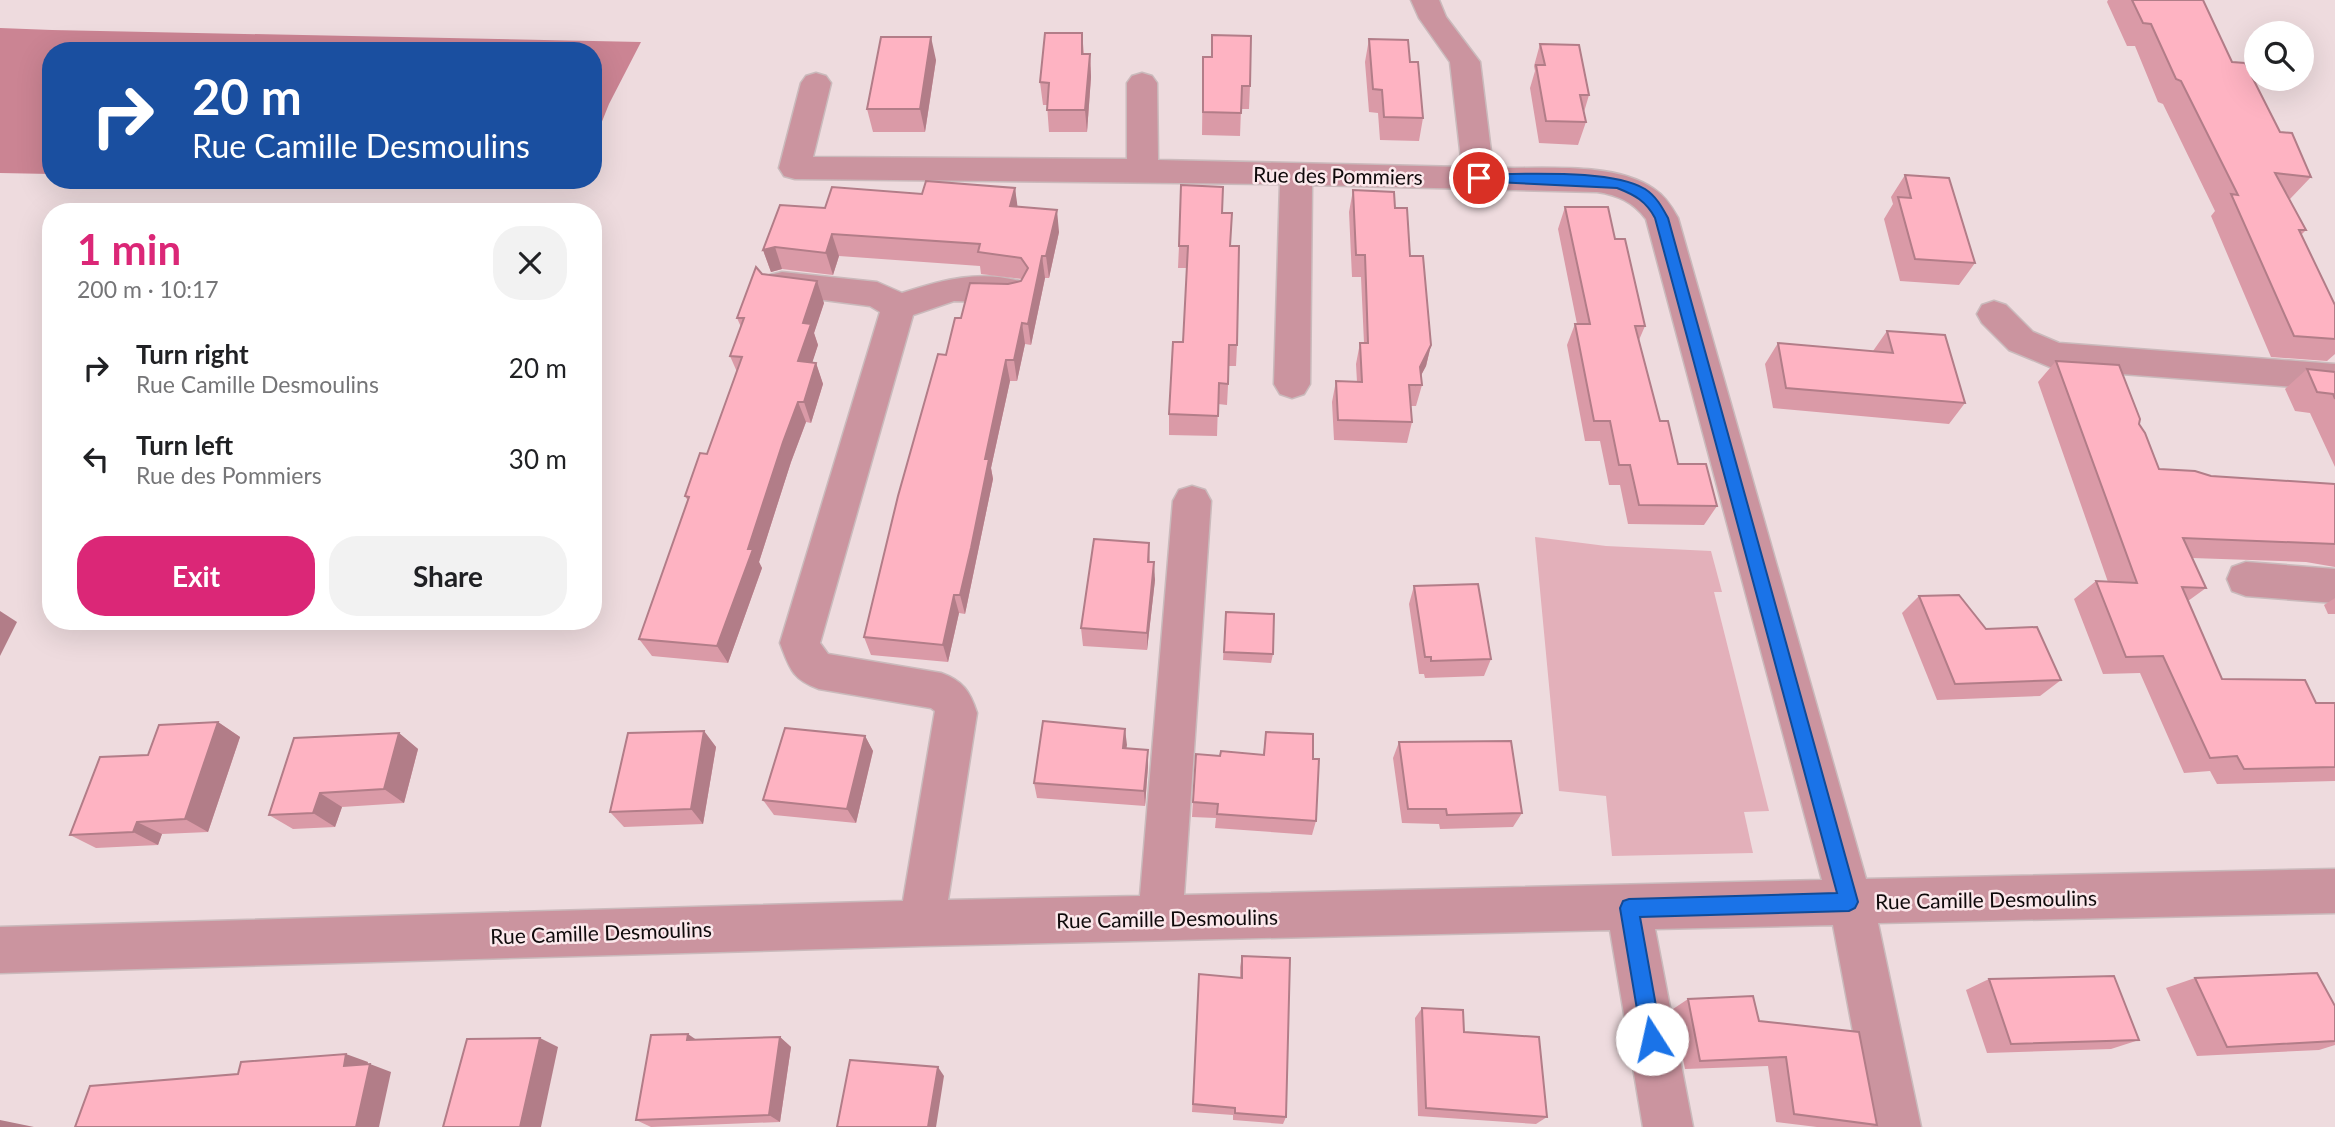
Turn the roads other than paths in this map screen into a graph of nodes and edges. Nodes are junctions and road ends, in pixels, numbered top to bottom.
1 (1425, 0) edge
2 (816, 83) dead end
3 (1142, 83) dead end
4 (1143, 170) junction
5 (1296, 175) junction
6 (1479, 178) junction
7 (782, 284) edge
8 (1011, 291) edge
9 (898, 307) junction
10 (1994, 314) dead end
11 (2335, 377) edge
12 (1292, 384) dead end
13 (1192, 501) dead end
14 (2246, 579) dead end
15 (2335, 586) edge
16 (2335, 891) edge
17 (1849, 902) junction
18 (1629, 908) junction
19 (1162, 918) junction
20 (922, 923) junction
21 (0, 950) edge
22 (1668, 1127) edge
23 (1896, 1127) edge

1 - 6 street
2 - 4 street, Rue des Pommiers
3 - 4 street
4 - 5 street, Rue des Pommiers
5 - 6 street, Rue des Pommiers
5 - 12 street
6 - 17 street, Rue des Pommiers
7 - 9 street
8 - 9 street
9 - 20 street
10 - 11 street
13 - 19 street
14 - 15 street
16 - 17 street, Rue Camille Desmoulins
17 - 18 street, Rue Camille Desmoulins
17 - 23 street, Rue des Pommiers
18 - 19 street, Rue Camille Desmoulins
18 - 22 street
19 - 20 street, Rue Camille Desmoulins
20 - 21 street, Rue Camille Desmoulins

